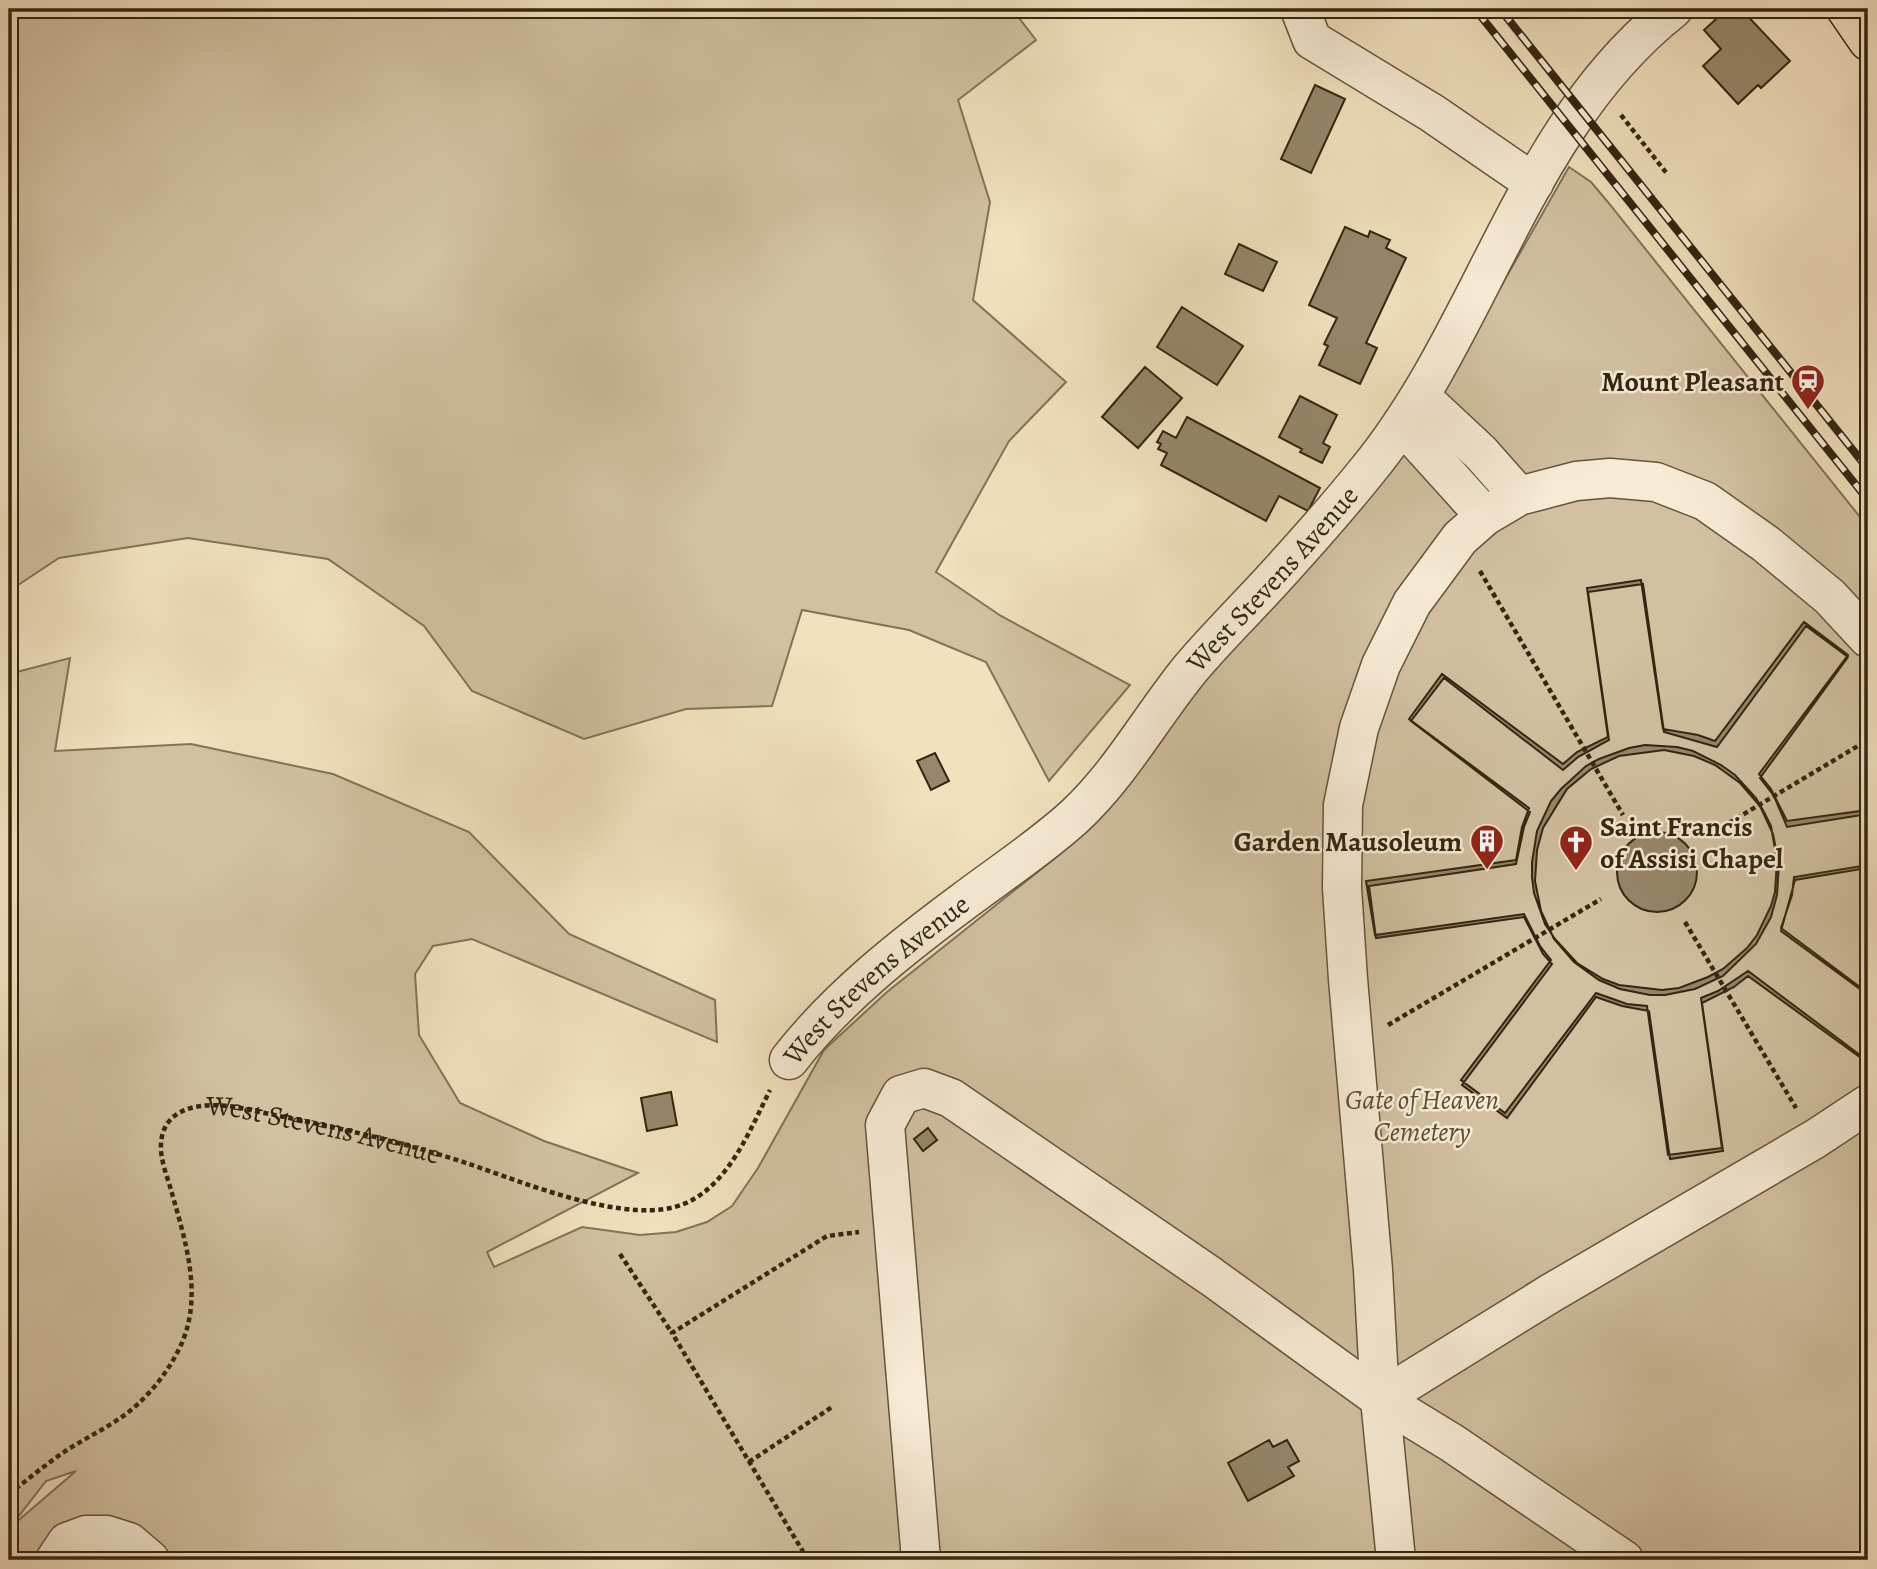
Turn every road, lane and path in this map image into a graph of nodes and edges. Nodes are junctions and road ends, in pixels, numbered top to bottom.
1 (1300, 9) edge
2 (1673, 9) edge
3 (1846, 9) edge
4 (1868, 41) edge
5 (1616, 109) dead end
6 (1668, 175) dead end
7 (1534, 183) junction
8 (1412, 410) junction
9 (1519, 496) junction
10 (1472, 527) junction
11 (1868, 638) edge
12 (1868, 740) edge
13 (1623, 815) dead end
14 (1707, 836) dead end
15 (1601, 900) dead end
16 (1685, 922) dead end
17 (1354, 1044) junction
18 (789, 1060) joint
19 (1868, 1104) edge
20 (1815, 1139) junction
21 (895, 1227) junction
22 (620, 1254) dead end
23 (671, 1333) junction
24 (1380, 1399) junction
25 (832, 1407) dead end
26 (749, 1462) junction
27 (9, 1494) edge
28 (55, 1560) edge
29 (150, 1560) edge
30 (808, 1560) edge
31 (921, 1560) edge
32 (1396, 1560) edge
33 (1624, 1560) edge

1 - 7 street
2 - 7 street, West Stevens Avenue
3 - 4 highway
5 - 6 path
7 - 8 street, West Stevens Avenue
8 - 9 street
8 - 10 street
8 - 18 street, West Stevens Avenue
9 - 10 street
9 - 11 street
10 - 13 path
10 - 17 street
12 - 14 path
15 - 17 path
16 - 20 path
17 - 24 street
18 - 27 path, West Stevens Avenue
19 - 20 street
20 - 24 street
21 - 23 path
21 - 24 street
21 - 31 street
22 - 23 path
23 - 26 path
24 - 32 street
24 - 33 street
25 - 26 path
26 - 30 path
28 - 29 street

